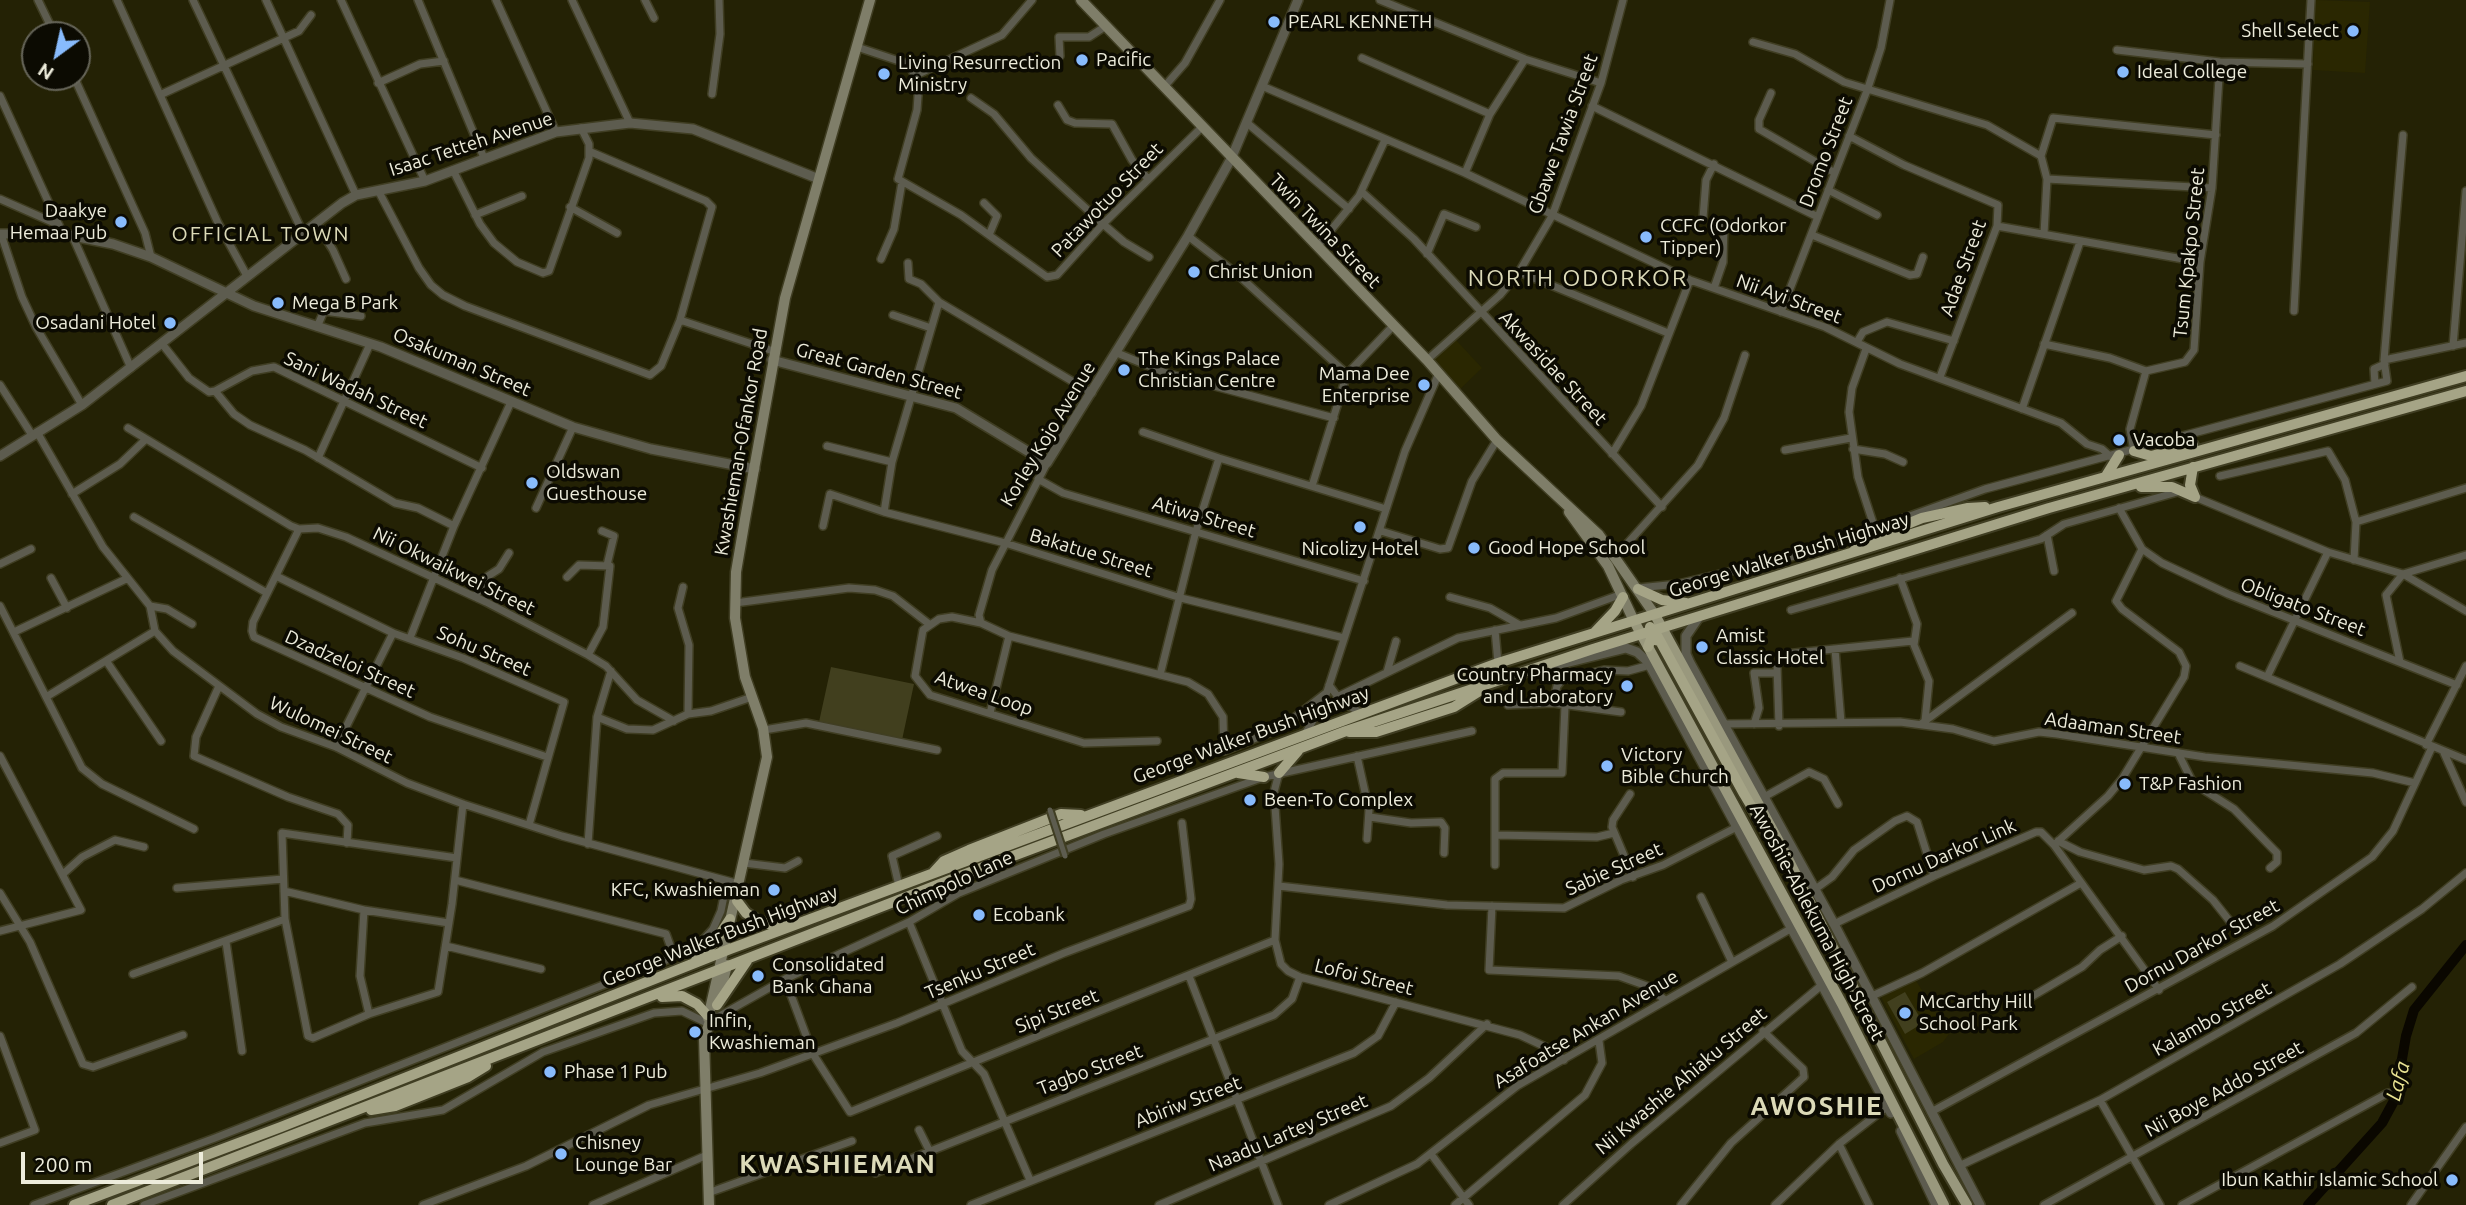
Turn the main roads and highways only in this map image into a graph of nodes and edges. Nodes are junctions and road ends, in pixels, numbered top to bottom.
1 (870, 0) edge
2 (1081, 0) edge
3 (2466, 376) edge
4 (2466, 391) edge
5 (2213, 445) junction
6 (2134, 451) road end
7 (2115, 456) road end
8 (2193, 467) junction
9 (2106, 476) junction
10 (1546, 485) junction
11 (2049, 508) junction
12 (1638, 589) junction
13 (1622, 595) junction
14 (1692, 604) junction
15 (1655, 615) junction
16 (1634, 621) junction
17 (1658, 629) junction
18 (1592, 634) junction
19 (1641, 634) junction
20 (1660, 641) junction
21 (1648, 647) junction
22 (1299, 750) junction
23 (1235, 773) junction
24 (1279, 773) road end
25 (1264, 777) road end
26 (1786, 858) junction
27 (738, 893) junction
28 (730, 919) junction
29 (806, 921) junction
30 (726, 950) junction
31 (747, 960) junction
32 (689, 966) junction
33 (722, 971) junction
34 (1856, 992) junction
35 (649, 998) junction
36 (1842, 1004) junction
37 (717, 1005) junction
38 (707, 1019) junction
39 (1974, 1204) edge
40 (74, 1205) edge
41 (112, 1205) edge
42 (709, 1205) edge
43 (1944, 1205) edge

1 - 27 main road, Kwashieman-Ofankor Road
2 - 10 main road, Twin Twina Street
3 - 5 highway, George Walker Bush Highway
4 - 8 highway, George Walker Bush Highway
5 - 6 highway
5 - 9 highway, George Walker Bush Highway
7 - 9 highway
8 - 11 highway, George Walker Bush Highway
8 - 11 highway
9 - 14 highway, George Walker Bush Highway
10 - 12 main road, Twin Twina Street
10 - 13 main road, Twin Twina Street
11 - 17 highway, George Walker Bush Highway
12 - 14 highway
12 - 15 main road, Twin Twina Street
13 - 16 main road, Twin Twina Street
13 - 18 highway
14 - 15 highway, George Walker Bush Highway
15 - 16 highway, George Walker Bush Highway
15 - 17 main road, Awoshie-Ablekuma High Street
16 - 17 highway
16 - 18 highway, George Walker Bush Highway
16 - 19 main road, Awoshie-Ablekuma High Street
17 - 19 highway, George Walker Bush Highway
17 - 20 highway
17 - 26 main road, Awoshie-Ablekuma High Street
18 - 29 highway, George Walker Bush Highway
19 - 21 main road, Awoshie-Ablekuma High Street
19 - 22 highway, George Walker Bush Highway
20 - 21 highway
20 - 26 highway
21 - 36 main road, Awoshie-Ablekuma High Street
22 - 23 highway, George Walker Bush Highway
22 - 24 highway
23 - 25 highway
23 - 31 highway, George Walker Bush Highway
26 - 34 main road, Awoshie-Ablekuma High Street
27 - 28 main road, Kwashieman-Ofankor Road
27 - 29 highway
27 - 30 main road, Kwashieman-Ofankor Road
28 - 30 main road, Kwashieman-Ofankor Road
28 - 32 highway
29 - 30 highway, George Walker Bush Highway
30 - 32 highway, George Walker Bush Highway
30 - 33 main road, Kwashieman-Ofankor Road
31 - 33 highway, George Walker Bush Highway
31 - 37 highway
32 - 40 highway, George Walker Bush Highway
33 - 35 highway, George Walker Bush Highway
33 - 37 main road, Kwashieman-Ofankor Road
33 - 38 main road, Kwashieman-Ofankor Road
34 - 36 main road
34 - 39 main road, Awoshie-Ablekuma High Street
35 - 38 highway
35 - 41 highway, George Walker Bush Highway
36 - 43 main road, Awoshie-Ablekuma High Street
37 - 38 main road, Kwashieman-Ofankor Road
38 - 42 main road, Kwashieman-Ofankor Road

